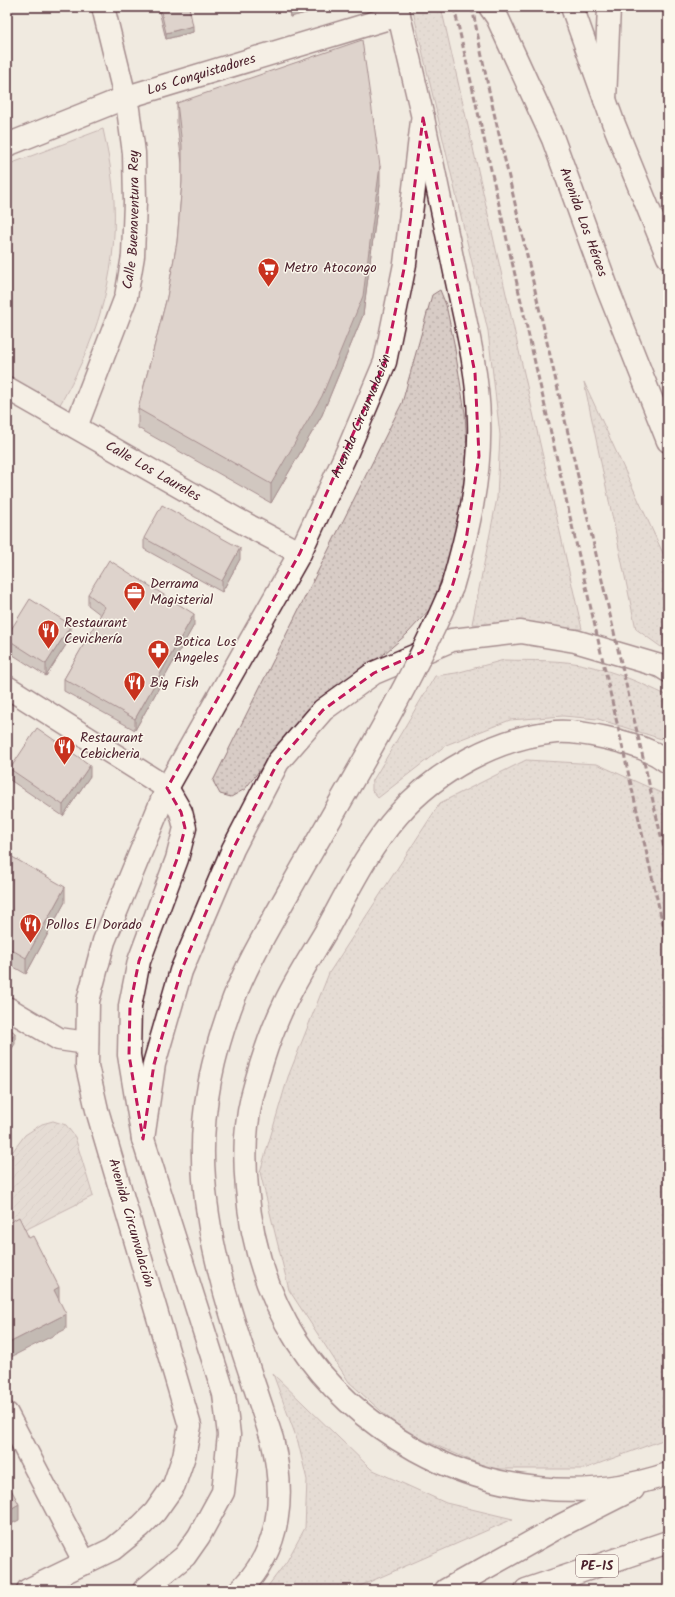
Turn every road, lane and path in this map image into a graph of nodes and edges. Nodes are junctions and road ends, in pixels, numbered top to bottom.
1 (103, 7) edge
2 (490, 7) edge
3 (572, 7) edge
4 (609, 7) edge
5 (398, 11) edge
6 (127, 97) junction
7 (605, 101) junction
8 (422, 118) junction
9 (7, 145) edge
10 (668, 257) edge
11 (7, 388) edge
12 (76, 427) junction
13 (668, 441) edge
14 (300, 553) junction
15 (668, 671) edge
16 (7, 687) edge
17 (668, 762) edge
18 (167, 788) junction
19 (7, 1008) edge
20 (87, 1043) junction
21 (143, 1139) junction
22 (7, 1414) edge
23 (660, 1477) edge
24 (668, 1542) edge
25 (85, 1563) junction
26 (28, 1590) edge
27 (144, 1590) edge
28 (240, 1590) edge
29 (446, 1590) edge
30 (526, 1590) edge

1 - 6 main road, Calle Buenaventura Rey
2 - 13 main road, Avenida Los Héroes
3 - 7 main road
4 - 7 main road
5 - 6 main road, Los Conquistadores
5 - 8 main road, Avenida Circunvalación
6 - 9 main road, Los Conquistadores
6 - 12 main road, Calle Buenaventura Rey
7 - 10 main road
8 - 14 main road, Avenida Circunvalación
8 - 28 main road, bridge
11 - 12 main road, Calle Los Laureles
12 - 14 main road, Calle Los Laureles
14 - 18 main road, Avenida Circunvalación
15 - 21 main road
16 - 18 main road
17 - 23 main road
18 - 20 main road, Avenida Circunvalación
18 - 21 main road
19 - 20 main road
20 - 25 main road, Avenida Circunvalación
21 - 27 main road
22 - 25 main road
23 - 29 main road
24 - 30 main road, PE-1S
25 - 26 main road, Avenida Circunvalación

